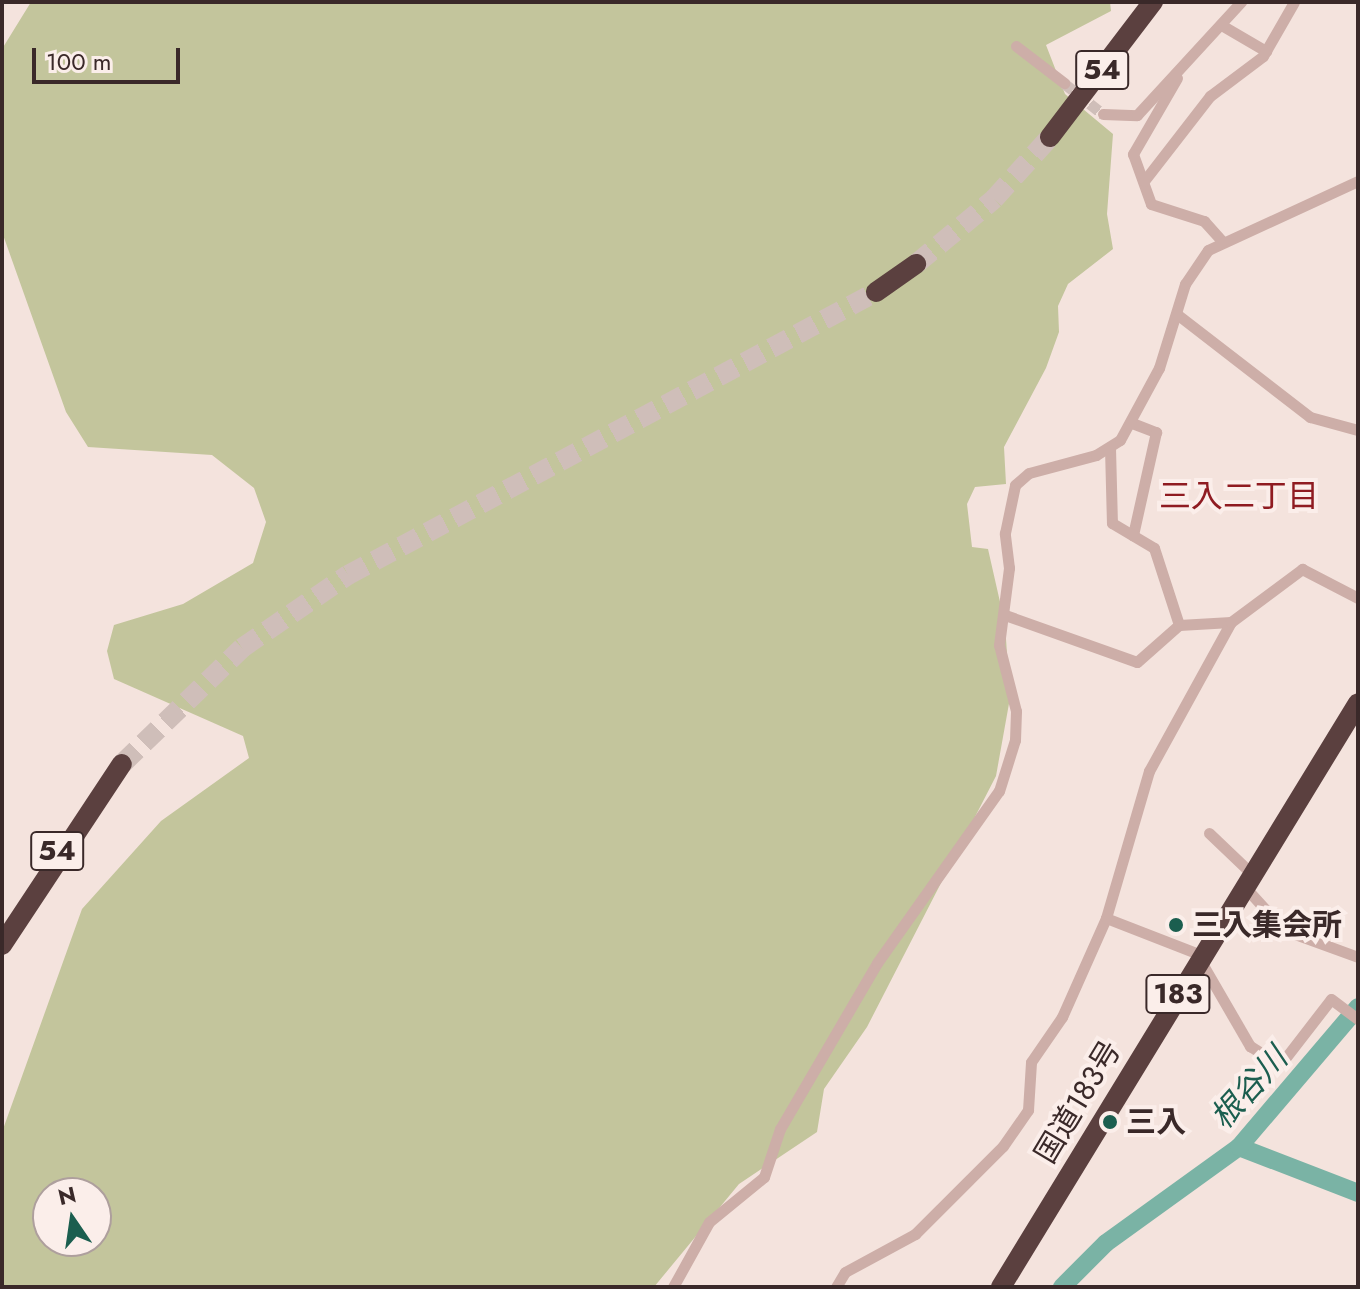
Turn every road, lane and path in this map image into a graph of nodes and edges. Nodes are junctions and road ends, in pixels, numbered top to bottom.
1 (1153, 2) edge
2 (1241, 2) edge
3 (1294, 2) edge
4 (1223, 26) junction
5 (1016, 46) dead end
6 (1266, 51) junction
7 (1177, 78) junction
8 (1064, 83) tunnel mouth
9 (1103, 114) tunnel mouth
10 (1050, 137) tunnel mouth
11 (1144, 181) junction
12 (1358, 181) edge
13 (1222, 241) junction
14 (916, 264) tunnel mouth
15 (876, 292) tunnel mouth
16 (1178, 315) junction
17 (1132, 423) junction
18 (1358, 430) edge
19 (1110, 448) junction
20 (1133, 535) junction
21 (1358, 598) edge
22 (1005, 615) junction
23 (1231, 622) junction
24 (1179, 625) junction
25 (1358, 703) edge
26 (122, 764) tunnel mouth
27 (1209, 833) dead end
28 (1248, 880) junction
29 (1106, 918) junction
30 (2, 945) edge
31 (1358, 957) edge
32 (1198, 961) junction
33 (1358, 1019) edge
34 (673, 1287) edge
35 (836, 1287) edge
36 (1001, 1287) edge

1 - 10 highway, 54
2 - 4 street
3 - 6 street
4 - 6 street
4 - 7 street
5 - 8 street
6 - 11 street
7 - 9 street
7 - 11 street
11 - 13 street
12 - 13 street
13 - 16 street
14 - 15 highway
16 - 17 street
16 - 18 street
17 - 19 street
17 - 20 street
19 - 20 street
19 - 22 street
20 - 24 street
21 - 23 street
22 - 24 street
22 - 34 street
23 - 24 street
23 - 29 street
25 - 28 highway, 国道183号 / 183
26 - 30 highway, 54
27 - 28 street
28 - 31 street
28 - 32 highway, 国道183号 / 183
29 - 32 street
29 - 35 street
32 - 33 street
32 - 36 highway, 国道183号 / 183

